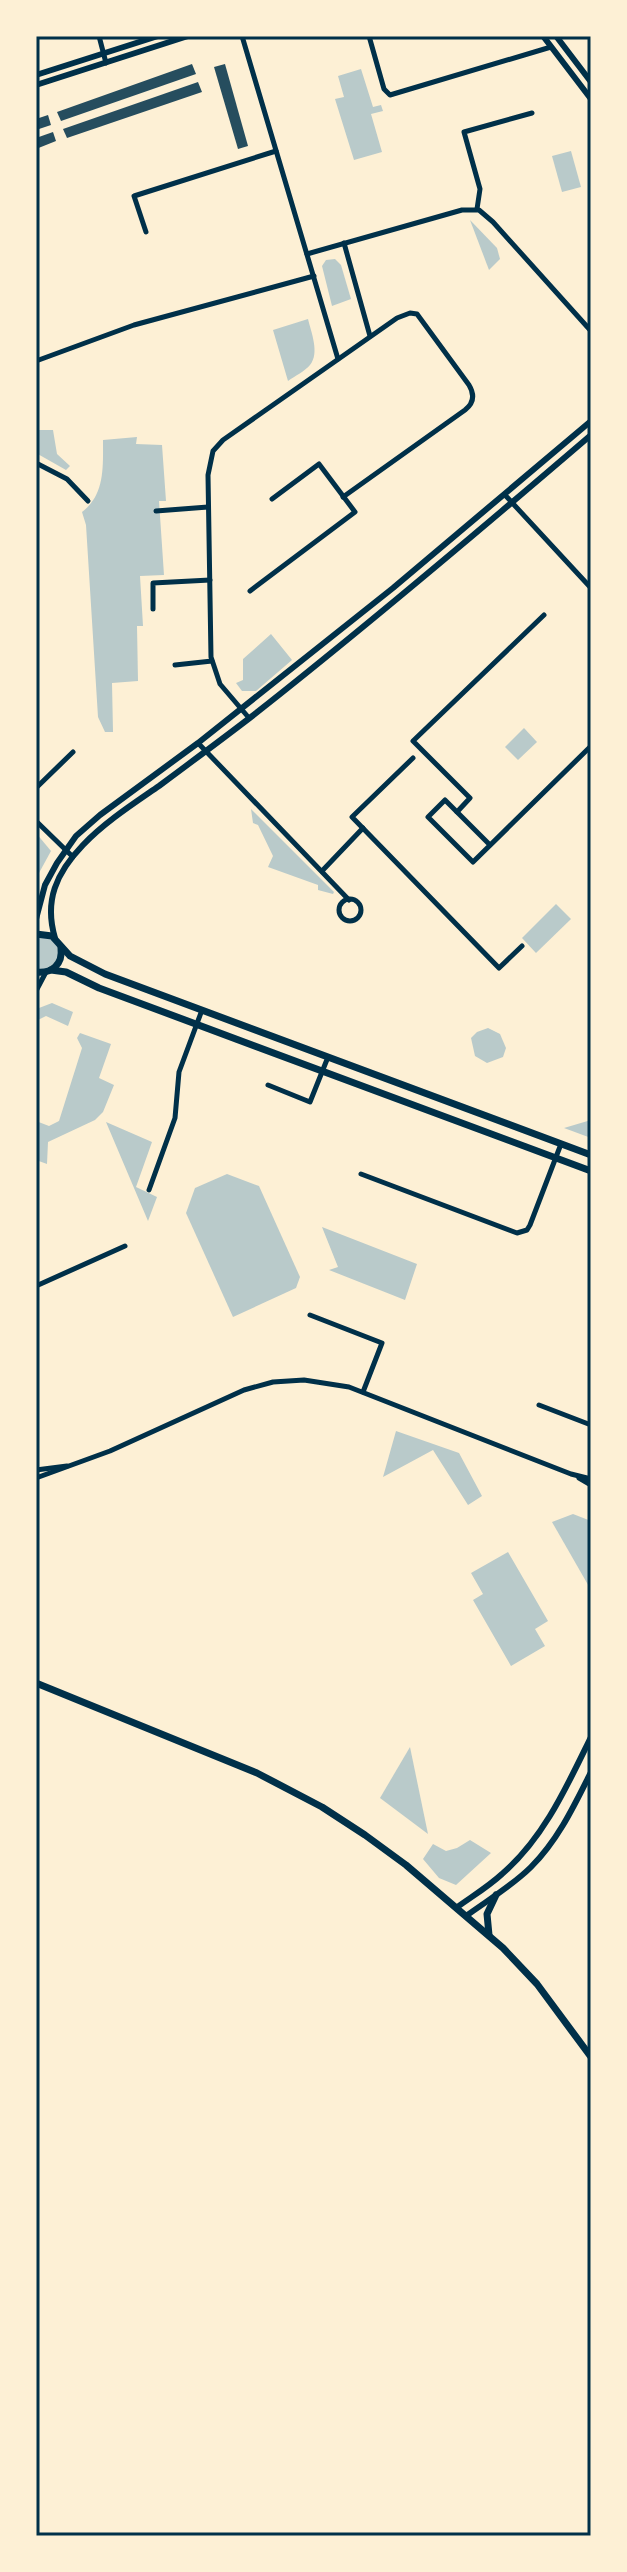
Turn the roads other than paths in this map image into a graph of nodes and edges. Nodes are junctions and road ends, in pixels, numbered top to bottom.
1 (99, 36) edge
2 (158, 36) edge
3 (188, 36) edge
4 (242, 36) edge
5 (369, 36) edge
6 (543, 36) edge
7 (556, 36) edge
8 (551, 47) junction
9 (104, 53) junction
10 (106, 63) junction
11 (36, 75) edge
12 (591, 82) edge
13 (36, 85) edge
14 (591, 99) edge
15 (532, 113) dead end
16 (276, 151) junction
17 (477, 210) junction
18 (146, 232) dead end
19 (344, 243) junction
20 (307, 254) junction
21 (314, 276) junction
22 (591, 331) edge
23 (370, 336) junction
24 (338, 359) junction
25 (36, 361) edge
26 (591, 421) edge
27 (591, 435) edge
28 (36, 463) edge
29 (505, 495) junction
30 (343, 497) junction
31 (272, 499) dead end
32 (88, 501) dead end
33 (511, 503) junction
34 (208, 507) junction
35 (156, 511) dead end
36 (210, 580) junction
37 (591, 588) edge
38 (250, 591) dead end
39 (153, 609) dead end
40 (544, 615) dead end
41 (212, 661) junction
42 (175, 665) dead end
43 (241, 709) junction
44 (249, 718) junction
45 (198, 743) junction
46 (591, 746) edge
47 (73, 752) dead end
48 (206, 752) junction
49 (413, 758) dead end
50 (36, 788) edge
51 (457, 812) junction
52 (36, 821) edge
53 (363, 828) junction
54 (490, 845) junction
55 (65, 850) junction
56 (73, 857) junction
57 (322, 871) junction
58 (349, 900) junction
59 (36, 919) edge
60 (36, 934) edge
61 (55, 938) junction
62 (61, 946) junction
63 (522, 946) dead end
64 (48, 971) junction
65 (36, 972) edge
66 (36, 991) edge
67 (202, 1010) junction
68 (197, 1024) junction
69 (328, 1057) junction
70 (323, 1071) junction
71 (268, 1085) dead end
72 (561, 1144) junction
73 (591, 1155) edge
74 (555, 1158) junction
75 (591, 1171) edge
76 (361, 1174) dead end
77 (149, 1190) dead end
78 (125, 1246) dead end
79 (36, 1286) edge
80 (310, 1315) dead end
81 (363, 1392) junction
82 (539, 1405) dead end
83 (591, 1425) edge
84 (79, 1463) junction
85 (36, 1470) edge
86 (36, 1478) edge
87 (591, 1482) edge
88 (36, 1683) edge
89 (591, 1737) edge
90 (591, 1772) edge
91 (496, 1895) junction
92 (456, 1908) junction
93 (466, 1916) junction
94 (489, 1935) junction
95 (591, 2057) edge

1 - 9 street
2 - 9 street
3 - 10 street
4 - 16 street
5 - 8 street
6 - 8 street
7 - 12 street
8 - 14 street
9 - 10 street
9 - 11 street
10 - 13 street
15 - 17 street
16 - 18 street
16 - 20 street
17 - 19 street
17 - 22 street
19 - 20 street
19 - 23 street
20 - 21 street
21 - 24 street
21 - 25 street
23 - 24 street
23 - 30 street
24 - 34 street
26 - 29 street
27 - 33 street
28 - 32 street
29 - 33 street
29 - 43 street
30 - 31 street
30 - 38 street
33 - 37 street
33 - 44 street
34 - 35 street
34 - 36 street
36 - 39 street
36 - 41 street
40 - 51 street
41 - 42 street
41 - 43 street
43 - 44 street
43 - 45 street
44 - 48 street
45 - 48 street
45 - 55 street
46 - 54 street
47 - 50 street
48 - 56 street
48 - 57 street
49 - 53 street
51 - 54 street
51 - 54 street
52 - 55 street
53 - 57 street
53 - 63 street
55 - 56 street
55 - 59 street
56 - 61 street
57 - 58 street
58 - 58 street
60 - 61 main road
61 - 62 main road
62 - 64 main road
62 - 67 main road
64 - 65 main road
64 - 66 street
64 - 68 main road
67 - 68 street
67 - 69 main road
68 - 70 main road
68 - 77 street
69 - 70 street
69 - 72 main road
70 - 71 street
70 - 74 main road
72 - 73 main road
72 - 74 street
74 - 75 main road
74 - 76 street
78 - 79 street
80 - 81 street
81 - 84 street
81 - 87 street
82 - 83 street
84 - 85 street
84 - 86 street
88 - 92 main road
89 - 92 street
90 - 91 street
91 - 93 street
91 - 94 main road
92 - 93 main road
93 - 94 main road
94 - 95 main road

